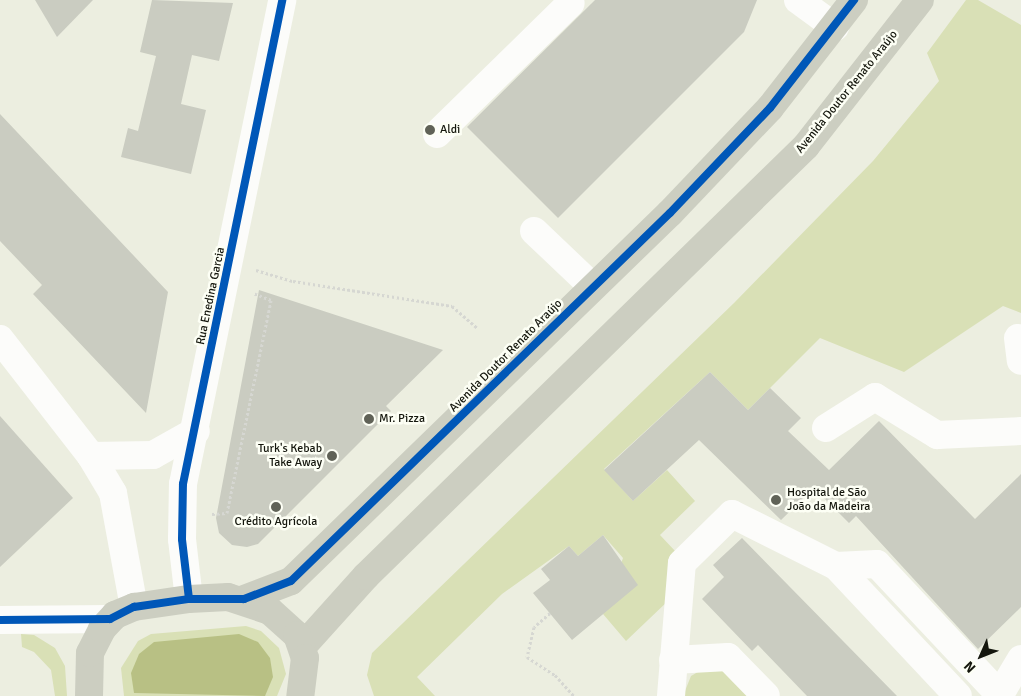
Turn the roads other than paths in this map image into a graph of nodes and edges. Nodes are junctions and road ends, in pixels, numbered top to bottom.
1 (282, 0) edge
2 (798, 0) edge
3 (854, 0) edge
4 (920, 0) edge
5 (571, 4) dead end
6 (835, 27) junction
7 (437, 134) dead end
8 (534, 230) dead end
9 (592, 286) junction
10 (0, 339) edge
11 (826, 428) dead end
12 (196, 430) junction
13 (1021, 431) edge
14 (91, 456) junction
15 (836, 566) junction
16 (189, 599) junction
17 (244, 599) junction
18 (134, 607) junction
19 (110, 619) junction
20 (0, 620) edge
21 (303, 646) junction
22 (1021, 659) edge
23 (673, 660) junction
24 (304, 694) edge
25 (999, 695) edge
26 (88, 696) edge
27 (672, 696) edge
28 (766, 696) edge
29 (958, 696) edge

1 - 12 street, Rua Enedina Garcia
2 - 6 street
3 - 6 main road, Avenida Doutor Renato Araújo
4 - 21 main road, Avenida Doutor Renato Araújo
5 - 7 street
6 - 9 main road, Avenida Doutor Renato Araújo
8 - 9 street
9 - 17 main road, Avenida Doutor Renato Araújo
10 - 14 street
11 - 13 street
12 - 14 street
12 - 16 street, Rua Enedina Garcia
14 - 18 street
15 - 23 street
15 - 25 street
15 - 29 street
16 - 17 main road, Avenida Doutor Renato Araújo
16 - 18 main road, Avenida Doutor Renato Araújo
17 - 21 main road
18 - 19 main road, Avenida Doutor Renato Araújo
19 - 20 street
19 - 26 main road
21 - 24 main road
22 - 25 street
23 - 27 street
23 - 28 street

